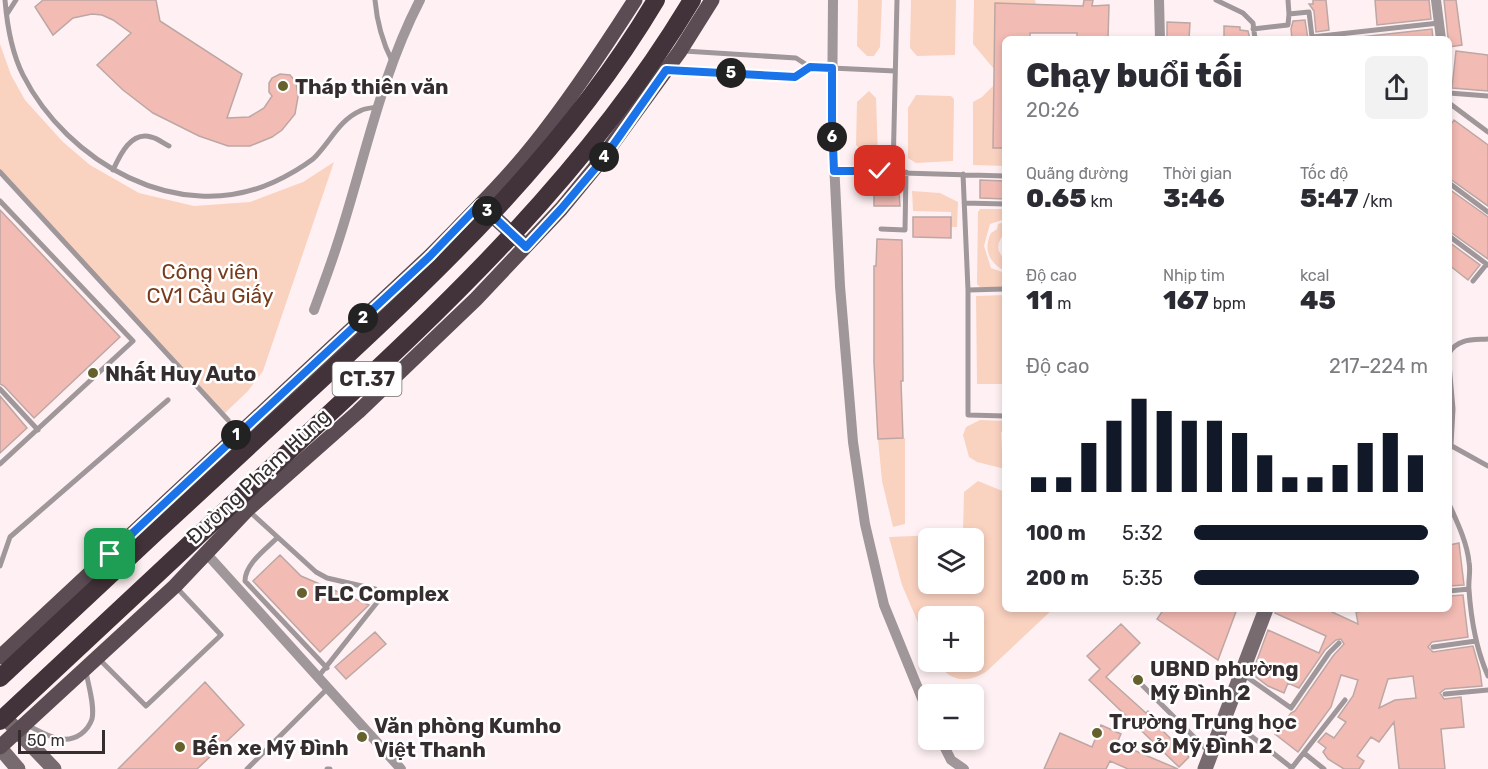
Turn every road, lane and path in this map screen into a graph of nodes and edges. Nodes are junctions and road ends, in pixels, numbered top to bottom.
1 (5, 0) edge
2 (16, 0) edge
3 (375, 0) edge
4 (420, 0) edge
5 (635, 0) edge
6 (656, 0) edge
7 (692, 0) edge
8 (712, 0) edge
9 (833, 0) edge
10 (897, 0) edge
11 (1159, 0) edge
12 (1216, 0) edge
13 (1288, 0) edge
14 (1436, 0) edge
15 (7, 14) junction
16 (1289, 14) junction
17 (1439, 23) junction
18 (1253, 29) junction
19 (1160, 36) edge
20 (1254, 36) edge
21 (1310, 36) edge
22 (1327, 36) edge
23 (1441, 36) edge
24 (680, 51) junction
25 (393, 63) junction
26 (810, 67) junction
27 (832, 68) junction
28 (666, 70) junction
29 (896, 71) junction
30 (1452, 93) edge
31 (1488, 96) edge
32 (1452, 105) edge
33 (378, 107) junction
34 (1488, 132) edge
35 (169, 146) dead end
36 (113, 170) junction
37 (834, 171) junction
38 (893, 171) junction
39 (0, 172) edge
40 (906, 172) junction
41 (963, 174) junction
42 (1002, 176) edge
43 (1452, 185) edge
44 (0, 201) edge
45 (964, 203) junction
46 (480, 204) junction
47 (1002, 204) edge
48 (1488, 212) edge
49 (881, 229) dead end
50 (1452, 238) edge
51 (526, 247) junction
52 (1487, 265) edge
53 (1473, 281) dead end
54 (1002, 289) edge
55 (968, 290) junction
56 (314, 310) dead end
57 (1488, 339) edge
58 (1452, 349) edge
59 (0, 390) edge
60 (1452, 398) edge
61 (168, 400) dead end
62 (1002, 416) edge
63 (228, 420) dead end
64 (1452, 421) edge
65 (38, 430) junction
66 (1452, 447) edge
67 (0, 464) edge
68 (1488, 466) edge
69 (247, 510) junction
70 (1452, 511) edge
71 (277, 538) junction
72 (206, 552) junction
73 (0, 566) edge
74 (175, 586) junction
75 (1469, 590) junction
76 (1452, 591) edge
77 (1265, 612) edge
78 (1476, 641) junction
79 (1340, 643) dead end
80 (1433, 647) dead end
81 (0, 657) edge
82 (97, 657) junction
83 (85, 668) junction
84 (327, 668) junction
85 (1241, 674) junction
86 (1488, 676) edge
87 (318, 677) junction
88 (1134, 677) dead end
89 (0, 678) edge
90 (327, 688) junction
91 (918, 688) edge
92 (1488, 690) edge
93 (1445, 694) dead end
94 (1345, 700) dead end
95 (0, 713) edge
96 (1225, 716) junction
97 (0, 721) edge
98 (24, 732) junction
99 (946, 750) edge
100 (1304, 753) junction
101 (1211, 754) junction
102 (7, 756) edge
103 (54, 769) edge
104 (247, 769) edge
105 (401, 769) edge
106 (964, 769) edge
107 (1205, 769) edge
108 (1292, 769) edge
109 (1324, 769) edge

1 - 15 lane
2 - 15 lane
3 - 25 lane
4 - 25 street
5 - 46 main road, Đường Phạm Hùng
6 - 89 highway, CT.37, bridge
7 - 97 highway, CT.37, bridge
8 - 24 main road, Đường Phạm Hùng
9 - 27 street
10 - 29 lane
11 - 19 street
12 - 18 lane
13 - 16 lane
14 - 17 street
15 - 36 lane
16 - 18 lane
16 - 21 lane
17 - 22 lane
17 - 23 street
18 - 20 lane
24 - 26 lane
24 - 28 main road, Đường Phạm Hùng
25 - 33 street
26 - 27 lane
26 - 28 lane
27 - 29 lane
27 - 37 street
28 - 51 main road, Đường Phạm Hùng
29 - 38 lane
30 - 31 lane
32 - 34 lane
33 - 36 lane
33 - 56 street
35 - 36 lane
37 - 38 lane
37 - 91 street
38 - 40 lane
39 - 63 lane
40 - 41 lane
40 - 49 lane
41 - 42 lane
41 - 45 lane
43 - 48 lane
44 - 65 lane
45 - 47 lane
45 - 55 lane
46 - 51 main road
46 - 81 main road, Đường Phạm Hùng
50 - 52 lane
51 - 69 main road, Đường Phạm Hùng
52 - 53 lane
54 - 55 lane
55 - 62 lane
57 - 58 lane
59 - 65 lane
60 - 64 lane
61 - 73 lane
65 - 67 lane
66 - 68 lane
69 - 71 lane
69 - 72 main road, Đường Phạm Hùng
70 - 75 lane
71 - 84 lane
71 - 84 lane
72 - 74 main road, Đường Phạm Hùng
72 - 87 street
74 - 82 main road, Đường Phạm Hùng
74 - 82 lane
75 - 76 lane
75 - 78 lane
77 - 85 street
78 - 80 lane
78 - 86 lane
79 - 85 lane
82 - 83 main road, Đường Phạm Hùng
83 - 98 main road, Đường Phạm Hùng
83 - 98 lane
84 - 87 lane
85 - 96 street
87 - 90 street
88 - 101 lane
90 - 104 lane
90 - 105 street
92 - 93 lane
94 - 100 lane
95 - 98 street
96 - 101 street
96 - 108 lane
98 - 102 main road, Đường Phạm Hùng
98 - 103 street
99 - 106 street
100 - 108 lane
100 - 109 lane
101 - 107 street

